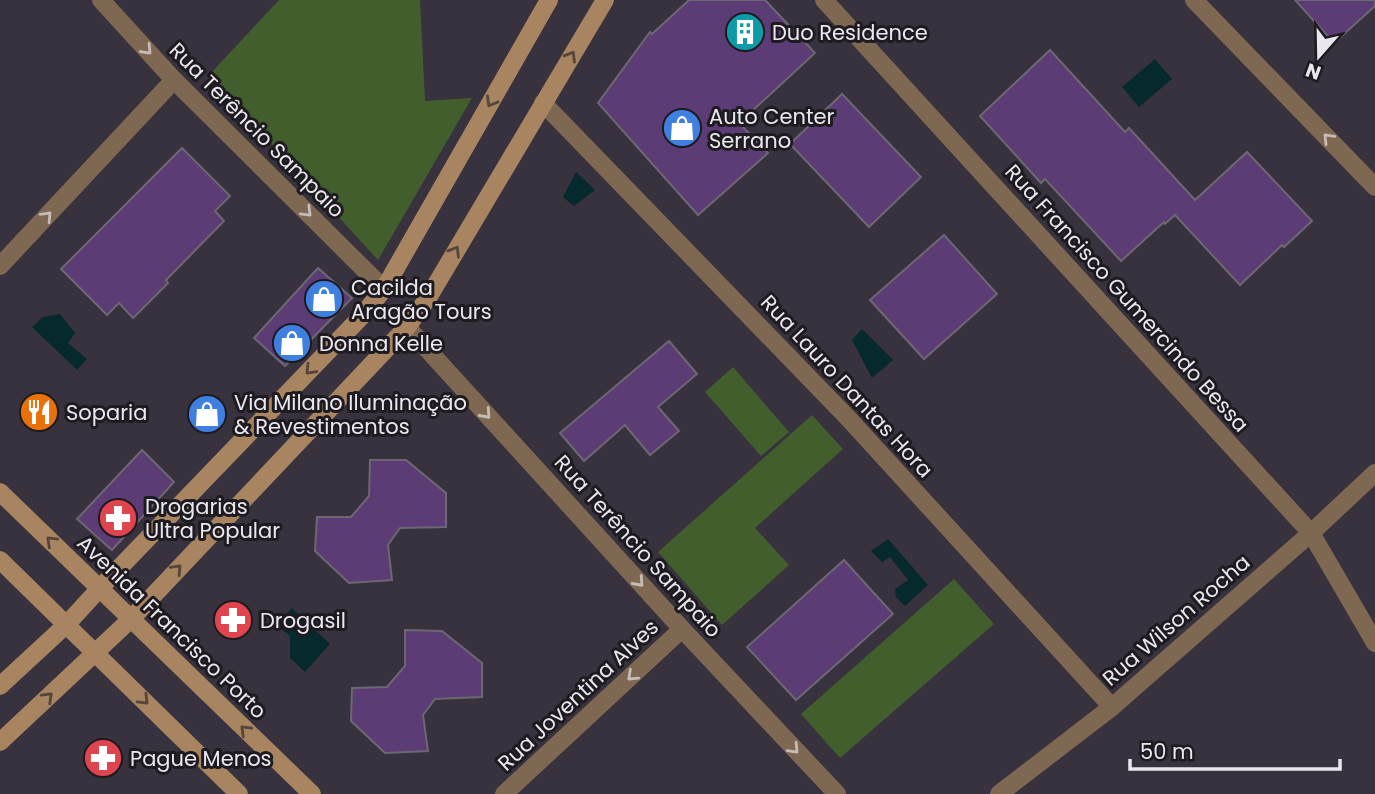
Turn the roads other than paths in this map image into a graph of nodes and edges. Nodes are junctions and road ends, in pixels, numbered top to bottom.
1 (101, 0) edge
2 (549, 0) edge
3 (605, 0) edge
4 (824, 0) edge
5 (1194, 0) edge
6 (174, 80) junction
7 (543, 103) junction
8 (1375, 187) edge
9 (0, 266) edge
10 (384, 289) junction
11 (407, 327) junction
12 (1375, 472) edge
13 (0, 492) edge
14 (1311, 533) junction
15 (0, 560) edge
16 (100, 588) junction
17 (131, 619) junction
18 (67, 624) junction
19 (682, 629) junction
20 (1375, 643) edge
21 (96, 652) junction
22 (0, 686) edge
23 (1112, 707) junction
24 (0, 743) edge
25 (240, 794) edge
26 (312, 794) edge
27 (504, 794) edge
28 (837, 794) edge
29 (999, 794) edge

1 -> 6 street, Rua Terêncio Sampaio
2 -> 10 main road
7 -> 3 main road
4 - 14 street, Rua Francisco Gumercindo Bessa
8 -> 5 street
9 -> 6 street
6 -> 10 street, Rua Terêncio Sampaio
11 -> 7 main road
7 - 23 street, Rua Lauro Dantas Hora
10 -> 16 main road
17 -> 11 main road
11 -> 19 street, Rua Terêncio Sampaio
12 - 14 street, Rua Wilson Rocha
16 -> 13 main road, Avenida Francisco Porto
14 - 20 street, Rua Francisco Gumercindo Bessa
14 - 23 street, Rua Wilson Rocha
15 - 18 main road
16 - 17 main road, Avenida Francisco Porto
16 - 18 main road
17 - 21 main road
26 -> 17 main road, Avenida Francisco Porto
18 - 21 main road
18 - 22 main road
19 -> 27 street, Rua Joventina Alves
19 -> 28 street, Rua Terêncio Sampaio
24 -> 21 main road
21 -> 25 main road
23 - 29 street, Rua Wilson Rocha

